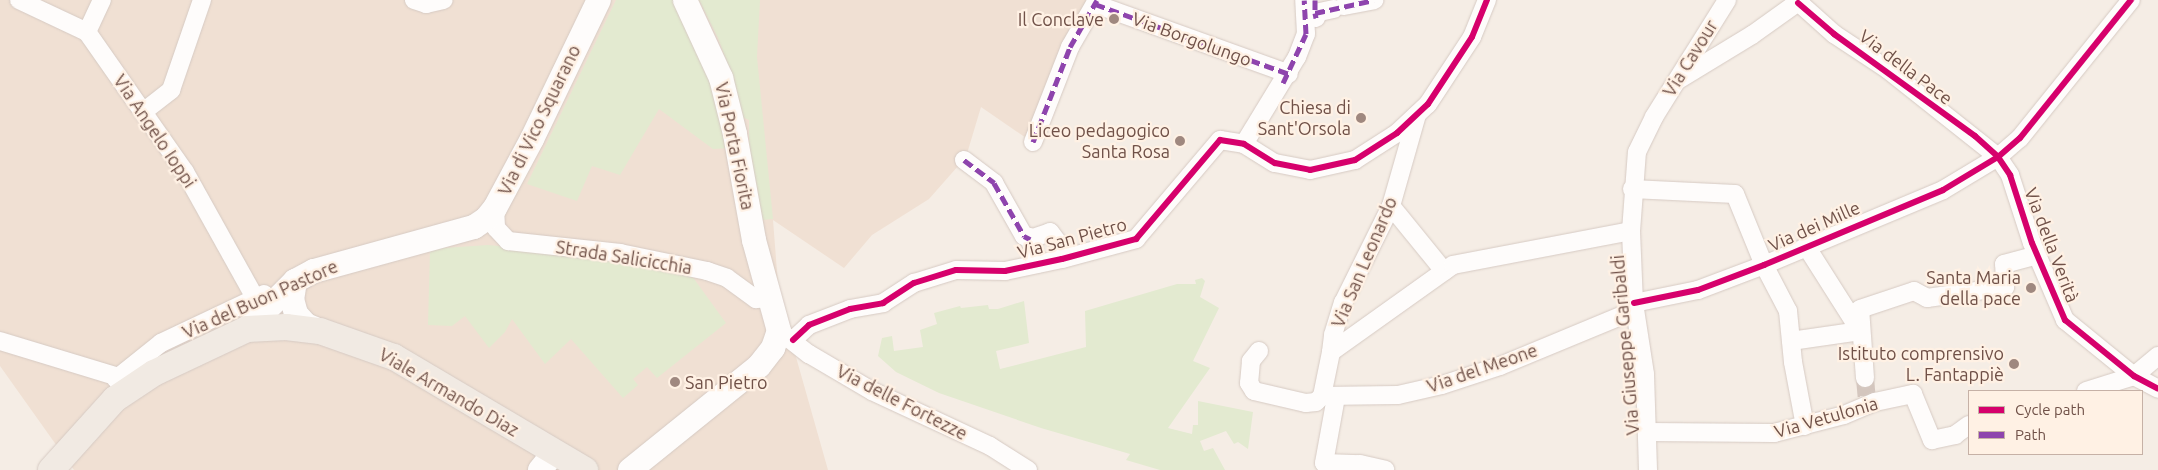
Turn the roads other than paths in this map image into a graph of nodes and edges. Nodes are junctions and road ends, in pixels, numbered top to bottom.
1 (19, 0) edge
2 (102, 0) edge
3 (202, 0) edge
4 (414, 0) edge
5 (444, 0) edge
6 (685, 0) edge
7 (1374, 0) edge
8 (1487, 0) edge
9 (1727, 0) edge
10 (2131, 0) edge
11 (1798, 1) edge
12 (597, 2) edge
13 (1096, 2) edge
14 (1312, 9) edge
15 (87, 32) junction
16 (1286, 78) junction
17 (1675, 81) junction
18 (143, 112) junction
19 (1417, 114) junction
20 (1654, 117) joint
21 (1033, 142) dead end
22 (1244, 144) junction
23 (1998, 157) junction
24 (964, 160) dead end
25 (1632, 189) junction
26 (1391, 206) junction
27 (495, 208) junction
28 (474, 227) joint
29 (1631, 231) junction
30 (1030, 239) junction
31 (1806, 246) junction
32 (2037, 255) junction
33 (1069, 258) junction
34 (1038, 264) junction
35 (1764, 265) junction
36 (1444, 271) junction
37 (295, 281) junction
38 (255, 298) junction
39 (770, 298) junction
40 (1635, 306) junction
41 (246, 329) junction
42 (320, 331) junction
43 (1860, 331) junction
44 (786, 335) junction
45 (0, 341) edge
46 (1791, 342) junction
47 (1259, 351) dead end
48 (1331, 352) junction
49 (2158, 356) edge
50 (2134, 376) junction
51 (1864, 378) tunnel mouth
52 (121, 385) junction
53 (2158, 389) edge
54 (2089, 390) edge
55 (1329, 397) junction
56 (1806, 426) junction
57 (1968, 426) edge
58 (1648, 432) junction
59 (547, 462) edge
60 (51, 470) edge
61 (585, 470) edge
62 (630, 470) edge
63 (1028, 470) edge
64 (1385, 470) edge
65 (1648, 470) edge

1 - 15 street, Via Angelo Ioppi
2 - 15 street
3 - 18 street
4 - 5 street
6 - 39 main road, Via Porta Fiorita
7 - 14 street
8 - 19 street, Via San Pietro
9 - 17 street, Via Cavour
10 - 23 street, Via dei Mille
11 - 17 street
11 - 23 street, Via della Pace
12 - 27 main road, Via di Vico Squarano
13 - 16 street, Via Borgolungo
13 - 21 street
14 - 16 street
15 - 18 street, Via Angelo Ioppi
16 - 22 street
17 - 20 street, Via Cavour
18 - 38 street, Via Angelo Ioppi
19 - 22 street, Via San Pietro
19 - 26 street, Via San Leonardo
20 - 25 street, Via Giuseppe Garibaldi
22 - 33 street, Via San Pietro
23 - 31 street, Via dei Mille
23 - 32 street, Via della Verità
24 - 30 street
25 - 29 street, Via Giuseppe Garibaldi
25 - 35 street
26 - 36 street
26 - 48 street, Via San Leonardo
27 - 28 main road, Via di Vico Squarano
27 - 39 street, Strada Salicicchia
28 - 37 main road, Via del Buon Pastore
29 - 36 street
29 - 40 street, Via Giuseppe Garibaldi
30 - 33 street
30 - 34 street
31 - 35 street, Via dei Mille
31 - 43 street
32 - 43 street
32 - 50 street, Via della Verità
33 - 34 street, Via San Pietro
34 - 44 street, Via San Pietro
35 - 40 street, Via dei Mille
35 - 46 street
36 - 48 street
37 - 38 street, Via del Buon Pastore
37 - 41 main road
37 - 42 main road
38 - 52 street, Via del Buon Pastore
39 - 44 main road, Via Porta Fiorita
40 - 55 street, Via del Meone
40 - 58 street, Via Giuseppe Garibaldi
41 - 42 main road, Viale Armando Diaz
41 - 52 main road
42 - 59 main road, Viale Armando Diaz
43 - 46 street
43 - 51 street
44 - 62 main road
44 - 63 street, Via delle Fortezze
45 - 52 street
46 - 56 street
47 - 55 street, Via del Meone
48 - 55 street, Via San Leonardo
49 - 50 street
50 - 53 street, Via della Verità
50 - 54 street
52 - 60 main road
55 - 64 street, Via San Leonardo
56 - 57 street, Via Vetulonia
56 - 58 street, Via Vetulonia
58 - 65 street, Via Giuseppe Garibaldi
59 - 61 main road, Viale Armando Diaz

